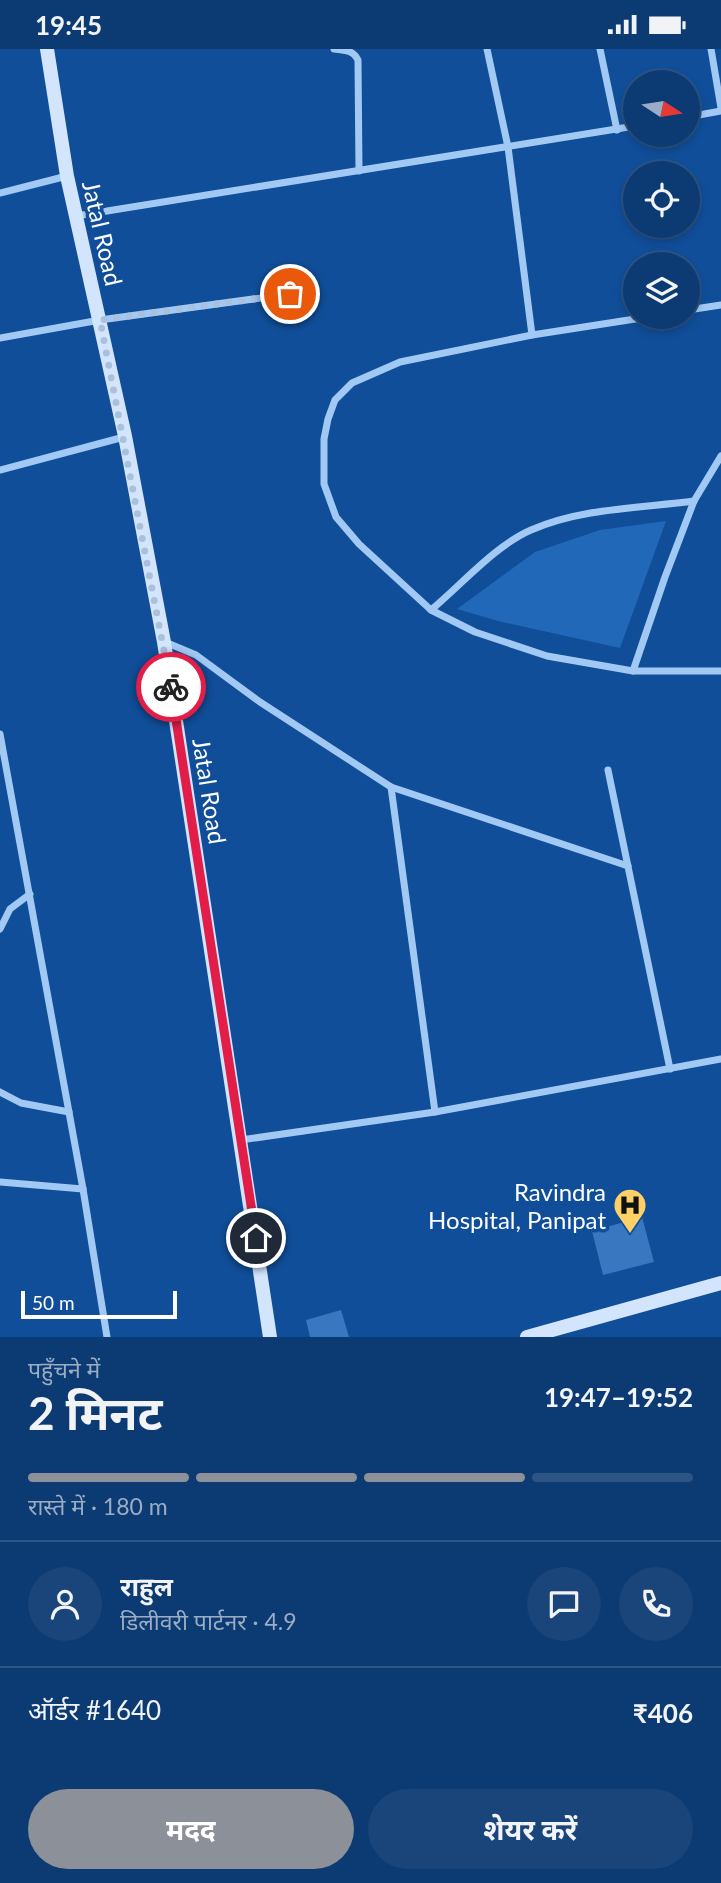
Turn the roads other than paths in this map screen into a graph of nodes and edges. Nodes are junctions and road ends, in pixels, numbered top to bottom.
1 (47, 49) edge
2 (334, 49) edge
3 (487, 49) edge
4 (600, 49) edge
5 (711, 49) edge
6 (721, 109) edge
7 (700, 114) edge
8 (623, 129) edge
9 (617, 130) junction
10 (508, 147) junction
11 (359, 171) junction
12 (67, 176) junction
13 (0, 193) edge
14 (75, 216) junction
15 (290, 294) dead end
16 (721, 305) edge
17 (700, 308) edge
18 (100, 320) junction
19 (623, 321) edge
20 (532, 335) junction
21 (0, 338) edge
22 (125, 436) junction
23 (721, 456) edge
24 (0, 470) edge
25 (694, 501) junction
26 (431, 610) junction
27 (164, 642) junction
28 (633, 671) junction
29 (721, 671) edge
30 (0, 734) edge
31 (0, 742) edge
32 (608, 770) dead end
33 (391, 787) junction
34 (628, 866) junction
35 (30, 894) junction
36 (0, 929) edge
37 (721, 1059) edge
38 (670, 1069) junction
39 (0, 1092) edge
40 (69, 1112) junction
41 (435, 1112) junction
42 (241, 1140) junction
43 (0, 1182) edge
44 (83, 1189) junction
45 (721, 1283) edge
46 (107, 1337) edge
47 (270, 1337) edge
48 (527, 1337) edge

1 - 12 main road, Jatal Road
2 - 11 street
3 - 10 street
4 - 9 street
5 - 6 street
6 - 7 street
8 - 9 street
9 - 10 street
10 - 11 street
10 - 20 street
11 - 14 street
12 - 13 street
12 - 14 main road, Jatal Road
14 - 18 main road, Jatal Road
15 - 18 street
16 - 17 street
18 - 21 street
18 - 22 main road, Jatal Road
19 - 20 street
20 - 26 street
22 - 24 street
22 - 27 main road, Jatal Road
23 - 25 street
25 - 26 street
25 - 28 street
26 - 28 street
27 - 33 street
27 - 42 main road, Jatal Road
28 - 29 street
30 - 31 street
31 - 35 street
32 - 34 street
33 - 34 street
33 - 41 street
34 - 38 street
35 - 36 street
35 - 40 street
37 - 38 street
38 - 41 street
39 - 40 street
40 - 44 street
41 - 42 street
42 - 47 main road, Jatal Road
43 - 44 street
44 - 46 street
45 - 48 main road

